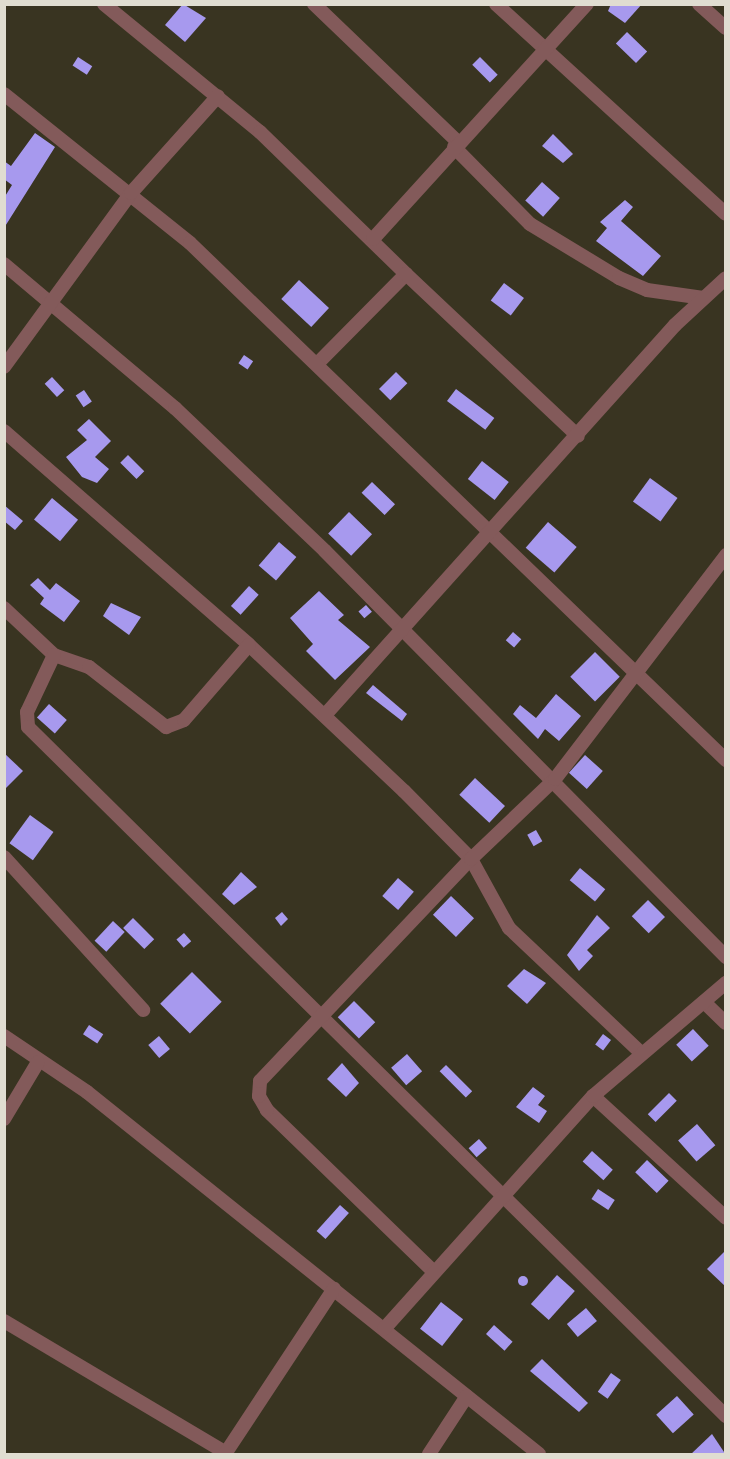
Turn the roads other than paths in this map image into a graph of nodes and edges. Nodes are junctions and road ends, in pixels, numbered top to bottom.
1 (104, 4) edge
2 (314, 4) edge
3 (496, 4) edge
4 (587, 4) edge
5 (699, 4) edge
6 (726, 28) edge
7 (546, 50) junction
8 (4, 94) edge
9 (218, 96) junction
10 (455, 144) junction
11 (131, 193) junction
12 (726, 214) edge
13 (373, 239) junction
14 (4, 264) edge
15 (406, 274) junction
16 (724, 283) edge
17 (703, 298) junction
18 (52, 300) junction
19 (318, 363) junction
20 (4, 367) edge
21 (4, 431) edge
22 (578, 436) junction
23 (492, 533) junction
24 (726, 555) edge
25 (4, 608) edge
26 (405, 630) junction
27 (249, 645) junction
28 (54, 655) junction
29 (637, 677) junction
30 (325, 715) junction
31 (726, 760) edge
32 (555, 780) junction
33 (4, 857) edge
34 (471, 859) junction
35 (726, 957) edge
36 (726, 983) edge
37 (704, 1002) junction
38 (143, 1010) dead end
39 (319, 1017) junction
40 (726, 1023) edge
41 (4, 1036) edge
42 (639, 1051) junction
43 (38, 1062) junction
44 (593, 1096) junction
45 (4, 1119) edge
46 (503, 1196) junction
47 (726, 1218) edge
48 (434, 1272) junction
49 (333, 1289) junction
50 (4, 1321) edge
51 (384, 1329) junction
52 (467, 1396) junction
53 (726, 1416) edge
54 (225, 1454) edge
55 (429, 1455) edge
56 (539, 1455) edge

1 - 9 street
2 - 10 street
3 - 7 street
4 - 7 street
5 - 6 street
7 - 10 street
7 - 12 street
8 - 11 street
9 - 11 street
9 - 13 street
10 - 13 street
10 - 17 street
11 - 18 street
11 - 19 street
13 - 15 street
14 - 18 street
15 - 19 street
15 - 22 street
16 - 17 street
17 - 22 street
18 - 20 street
18 - 26 street
19 - 23 street
21 - 27 street
22 - 23 street
23 - 26 street
23 - 29 street
24 - 29 street
25 - 28 street
26 - 30 street
26 - 32 street
27 - 28 street
27 - 30 street
28 - 39 street
29 - 31 street
29 - 32 street
30 - 34 street
32 - 34 street
32 - 35 street
33 - 38 street
34 - 39 street
34 - 42 street
36 - 37 street
37 - 40 street
37 - 42 street
39 - 46 street
39 - 48 street
41 - 43 street
42 - 44 street
43 - 45 street
43 - 49 street
44 - 46 street
44 - 47 street
46 - 48 street
46 - 53 street
48 - 51 street
49 - 51 street
49 - 54 street
50 - 54 street
51 - 52 street
52 - 55 street
52 - 56 street

